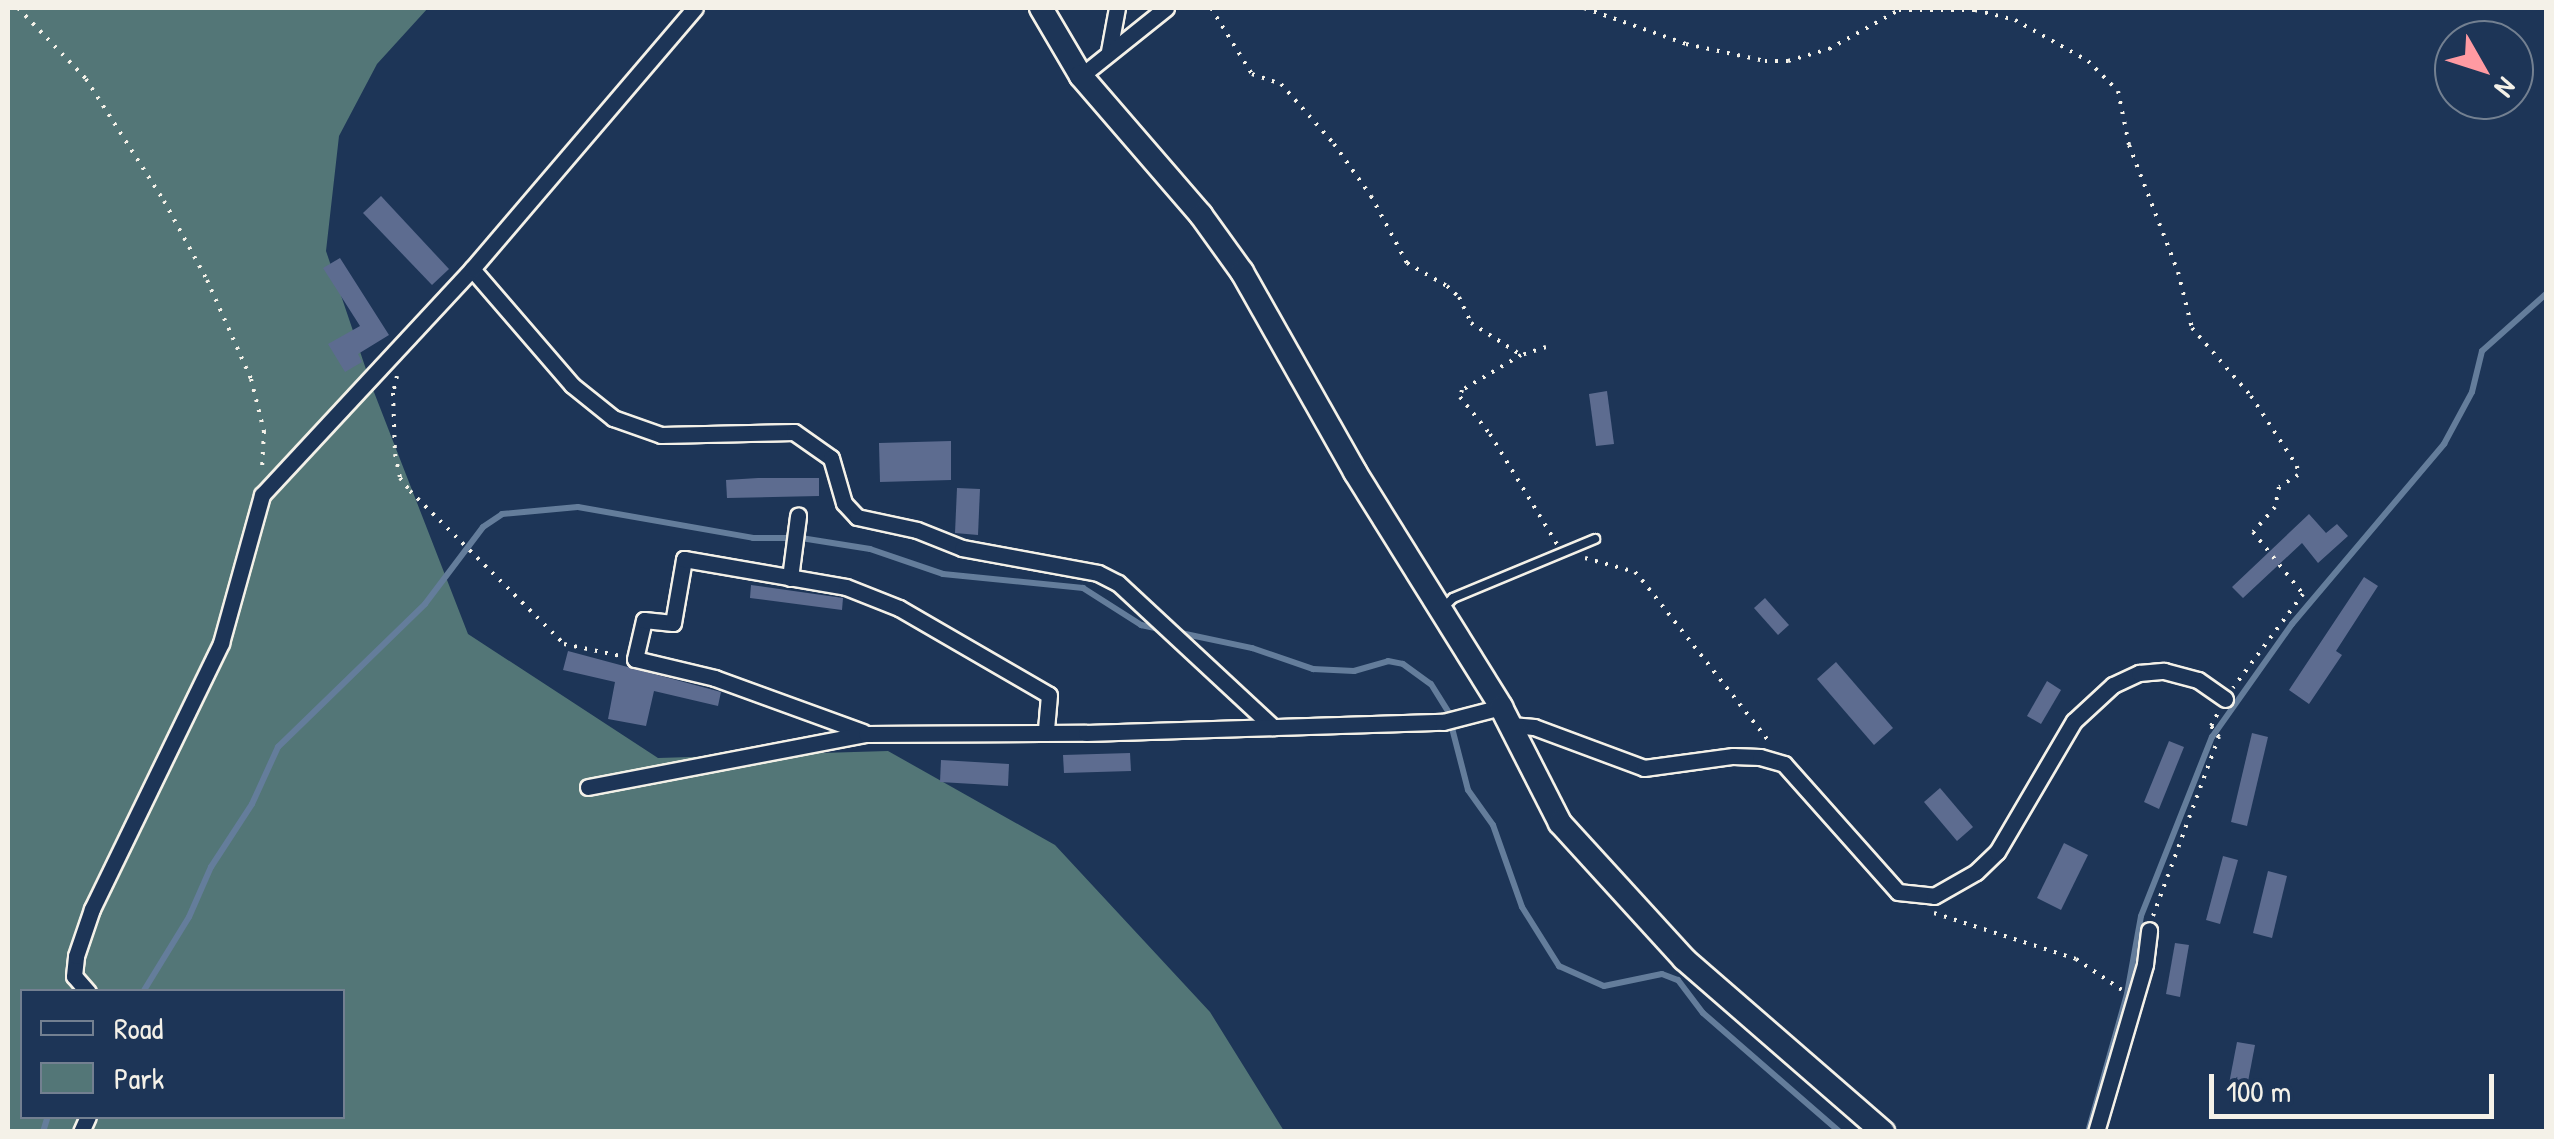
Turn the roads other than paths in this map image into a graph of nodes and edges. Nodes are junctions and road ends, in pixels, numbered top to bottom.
1 (695, 8) edge
2 (1041, 8) edge
3 (1117, 8) edge
4 (1166, 8) edge
5 (1110, 51) junction
6 (1081, 76) junction
7 (472, 269) junction
8 (797, 522) dead end
9 (1596, 540) dead end
10 (790, 578) junction
11 (1442, 609) junction
12 (2226, 699) road end
13 (1506, 716) junction
14 (1273, 727) junction
15 (866, 734) junction
16 (1046, 734) junction
17 (588, 786) dead end
18 (2149, 930) road end
19 (85, 989) edge
20 (1884, 1132) edge
21 (2096, 1132) edge

1 - 7 street
2 - 6 main road
3 - 5 street
4 - 5 street
5 - 6 street
6 - 11 main road
7 - 14 street
7 - 19 street
8 - 10 street
9 - 11 lane
10 - 15 street
10 - 16 street
11 - 13 main road
12 - 13 street
13 - 14 street
13 - 20 main road
14 - 16 street
15 - 16 street
15 - 17 street
18 - 21 street

